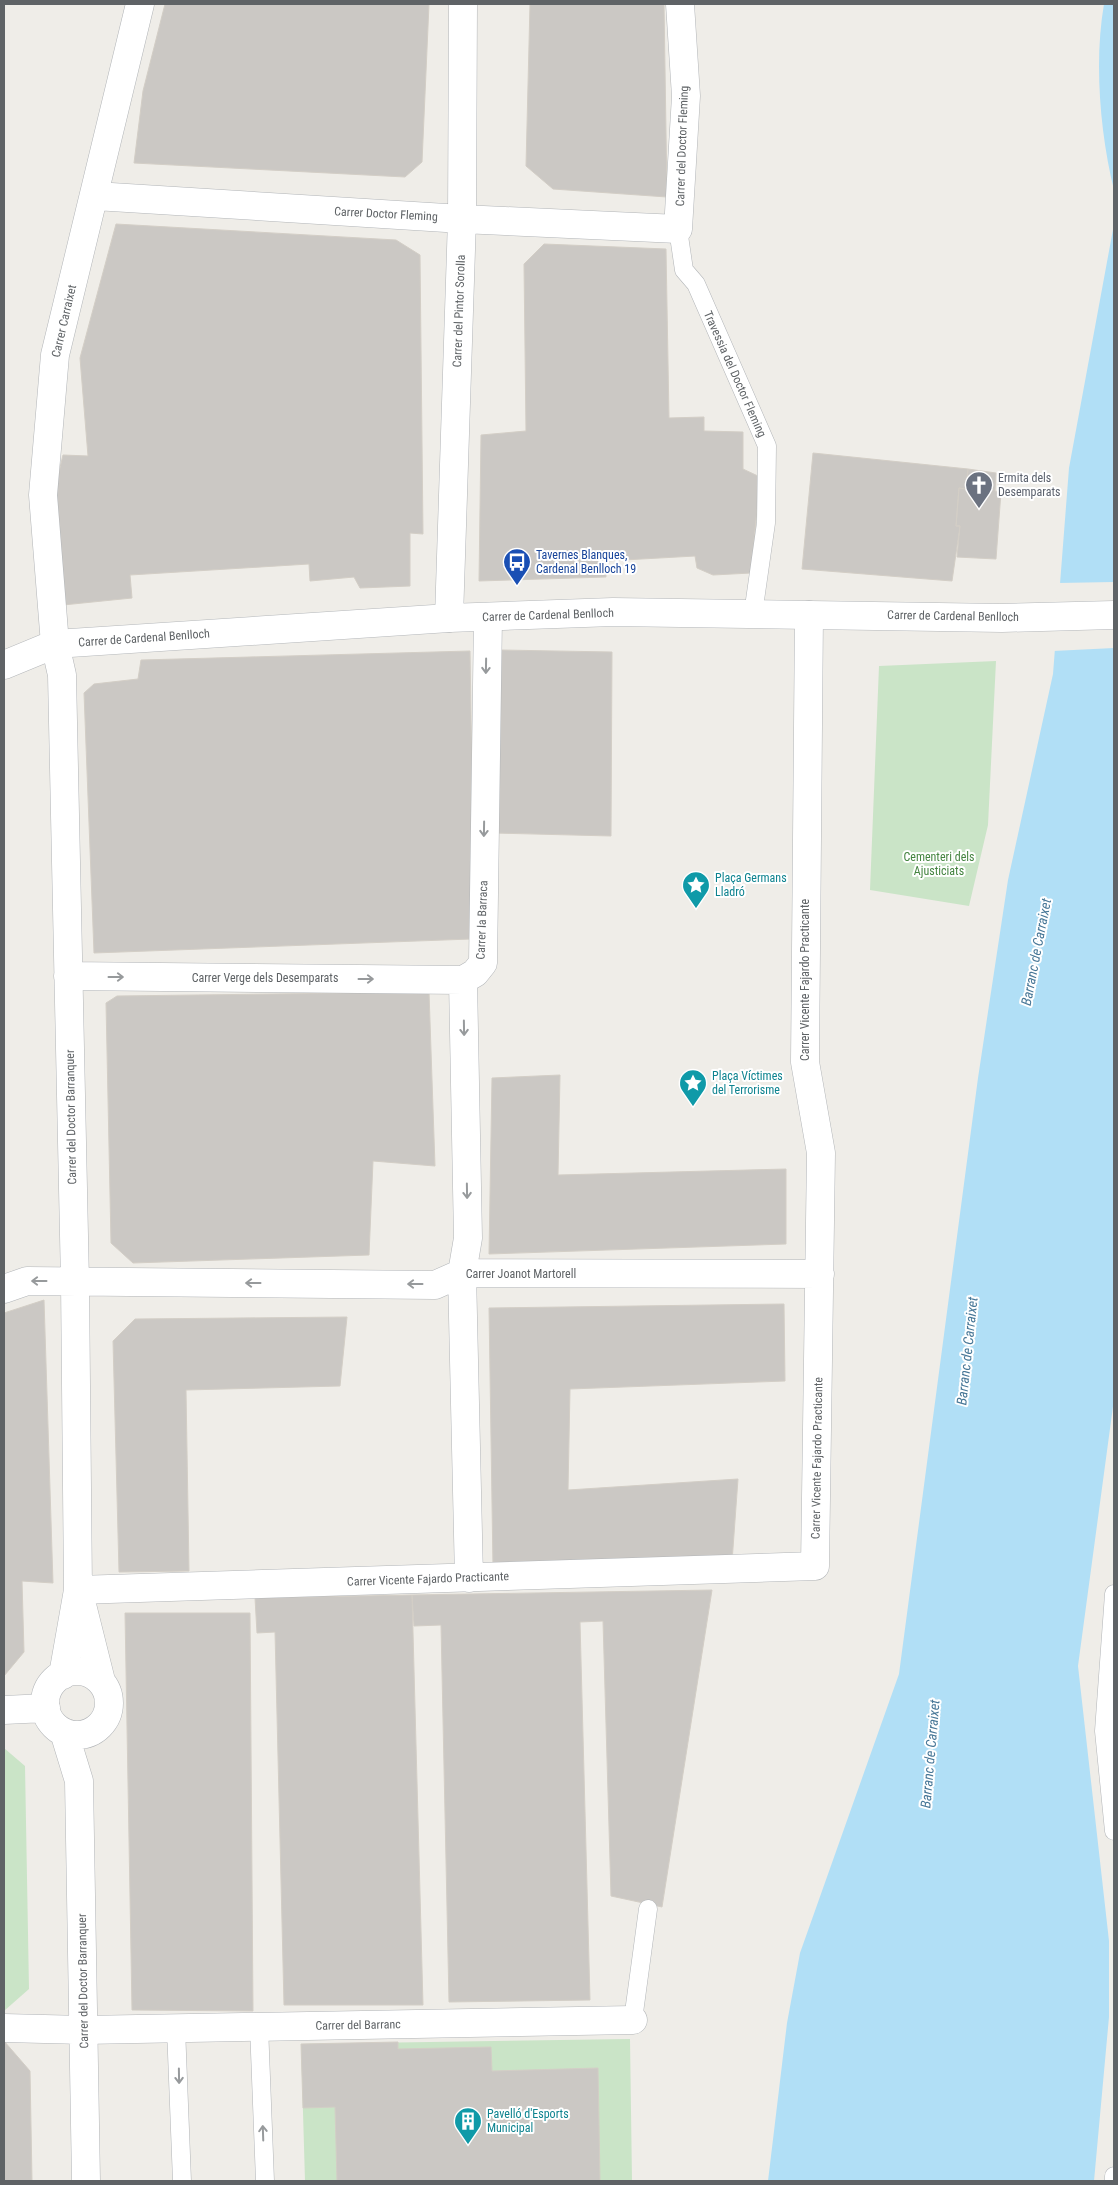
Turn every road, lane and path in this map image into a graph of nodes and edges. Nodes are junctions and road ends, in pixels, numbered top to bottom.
1 (140, 4) edge
2 (463, 4) edge
3 (680, 4) edge
4 (95, 196) junction
5 (462, 219) junction
6 (678, 229) junction
7 (753, 614) junction
8 (810, 614) junction
9 (1114, 614) edge
10 (488, 617) junction
11 (449, 618) junction
12 (55, 644) junction
13 (4, 665) edge
14 (68, 976) junction
15 (463, 980) junction
16 (462, 1273) junction
17 (820, 1274) junction
18 (75, 1282) junction
19 (4, 1289) edge
20 (469, 1578) junction
21 (78, 1590) junction
22 (1114, 1594) edge
23 (64, 1674) junction
24 (100, 1681) junction
25 (46, 1708) junction
26 (4, 1710) edge
27 (95, 1730) junction
28 (64, 1732) junction
29 (79, 1781) junction
30 (1114, 1831) edge
31 (648, 1909) dead end
32 (633, 2020) joint
33 (259, 2026) junction
34 (4, 2028) edge
35 (176, 2028) junction
36 (84, 2030) junction
37 (1114, 2176) edge
38 (86, 2181) edge
39 (182, 2181) edge
40 (265, 2181) edge
41 (1114, 2181) edge

1 - 4 street, Carrer Carraixet
2 - 5 street, Carrer del Pintor Sorolla
3 - 6 street, Carrer del Doctor Fleming
4 - 5 street, Carrer Doctor Fleming
4 - 12 street, Carrer Carraixet
5 - 6 street, Carrer Doctor Fleming
5 - 11 street, Carrer del Pintor Sorolla
6 - 7 lane, Travessia del Doctor Fleming
7 - 8 street, Carrer de Cardenal Benlloch
7 - 10 street, Carrer de Cardenal Benlloch
8 - 9 street, Carrer de Cardenal Benlloch
8 - 17 street, Carrer Vicente Fajardo Practicante
10 - 11 street, Carrer de Cardenal Benlloch
10 -> 15 street, Carrer la Barraca
11 - 12 street, Carrer de Cardenal Benlloch
12 - 13 street, Carrer de Cardenal Benlloch
12 - 14 street, Carrer del Doctor Barranquer
14 -> 15 street, Carrer Verge dels Desemparats
14 - 18 street, Carrer del Doctor Barranquer
15 -> 16 street
16 - 17 street, Carrer Joanot Martorell
16 -> 18 street, Carrer Joanot Martorell
16 - 20 street
17 - 20 street, Carrer Vicente Fajardo Practicante
18 -> 19 street, Carrer Joanot Martorell
18 - 21 street, Carrer del Doctor Barranquer
20 - 21 street, Carrer Vicente Fajardo Practicante
21 - 23 street, Carrer del Doctor Barranquer
21 - 24 street, Carrer del Doctor Barranquer
22 - 30 lane
23 - 24 street
23 - 25 street
24 - 27 street
25 - 26 street
25 - 28 street
27 - 28 street
27 - 29 street, Carrer del Doctor Barranquer
28 - 29 street, Carrer del Doctor Barranquer
29 - 36 street, Carrer del Doctor Barranquer
31 - 32 lane
32 - 33 street, Carrer del Barranc
33 - 35 street, Carrer del Barranc
40 -> 33 lane
34 - 36 street, Carrer del Barranc
35 - 36 street, Carrer del Barranc
35 -> 39 lane
36 - 38 street, Carrer del Doctor Barranquer
37 - 41 lane

